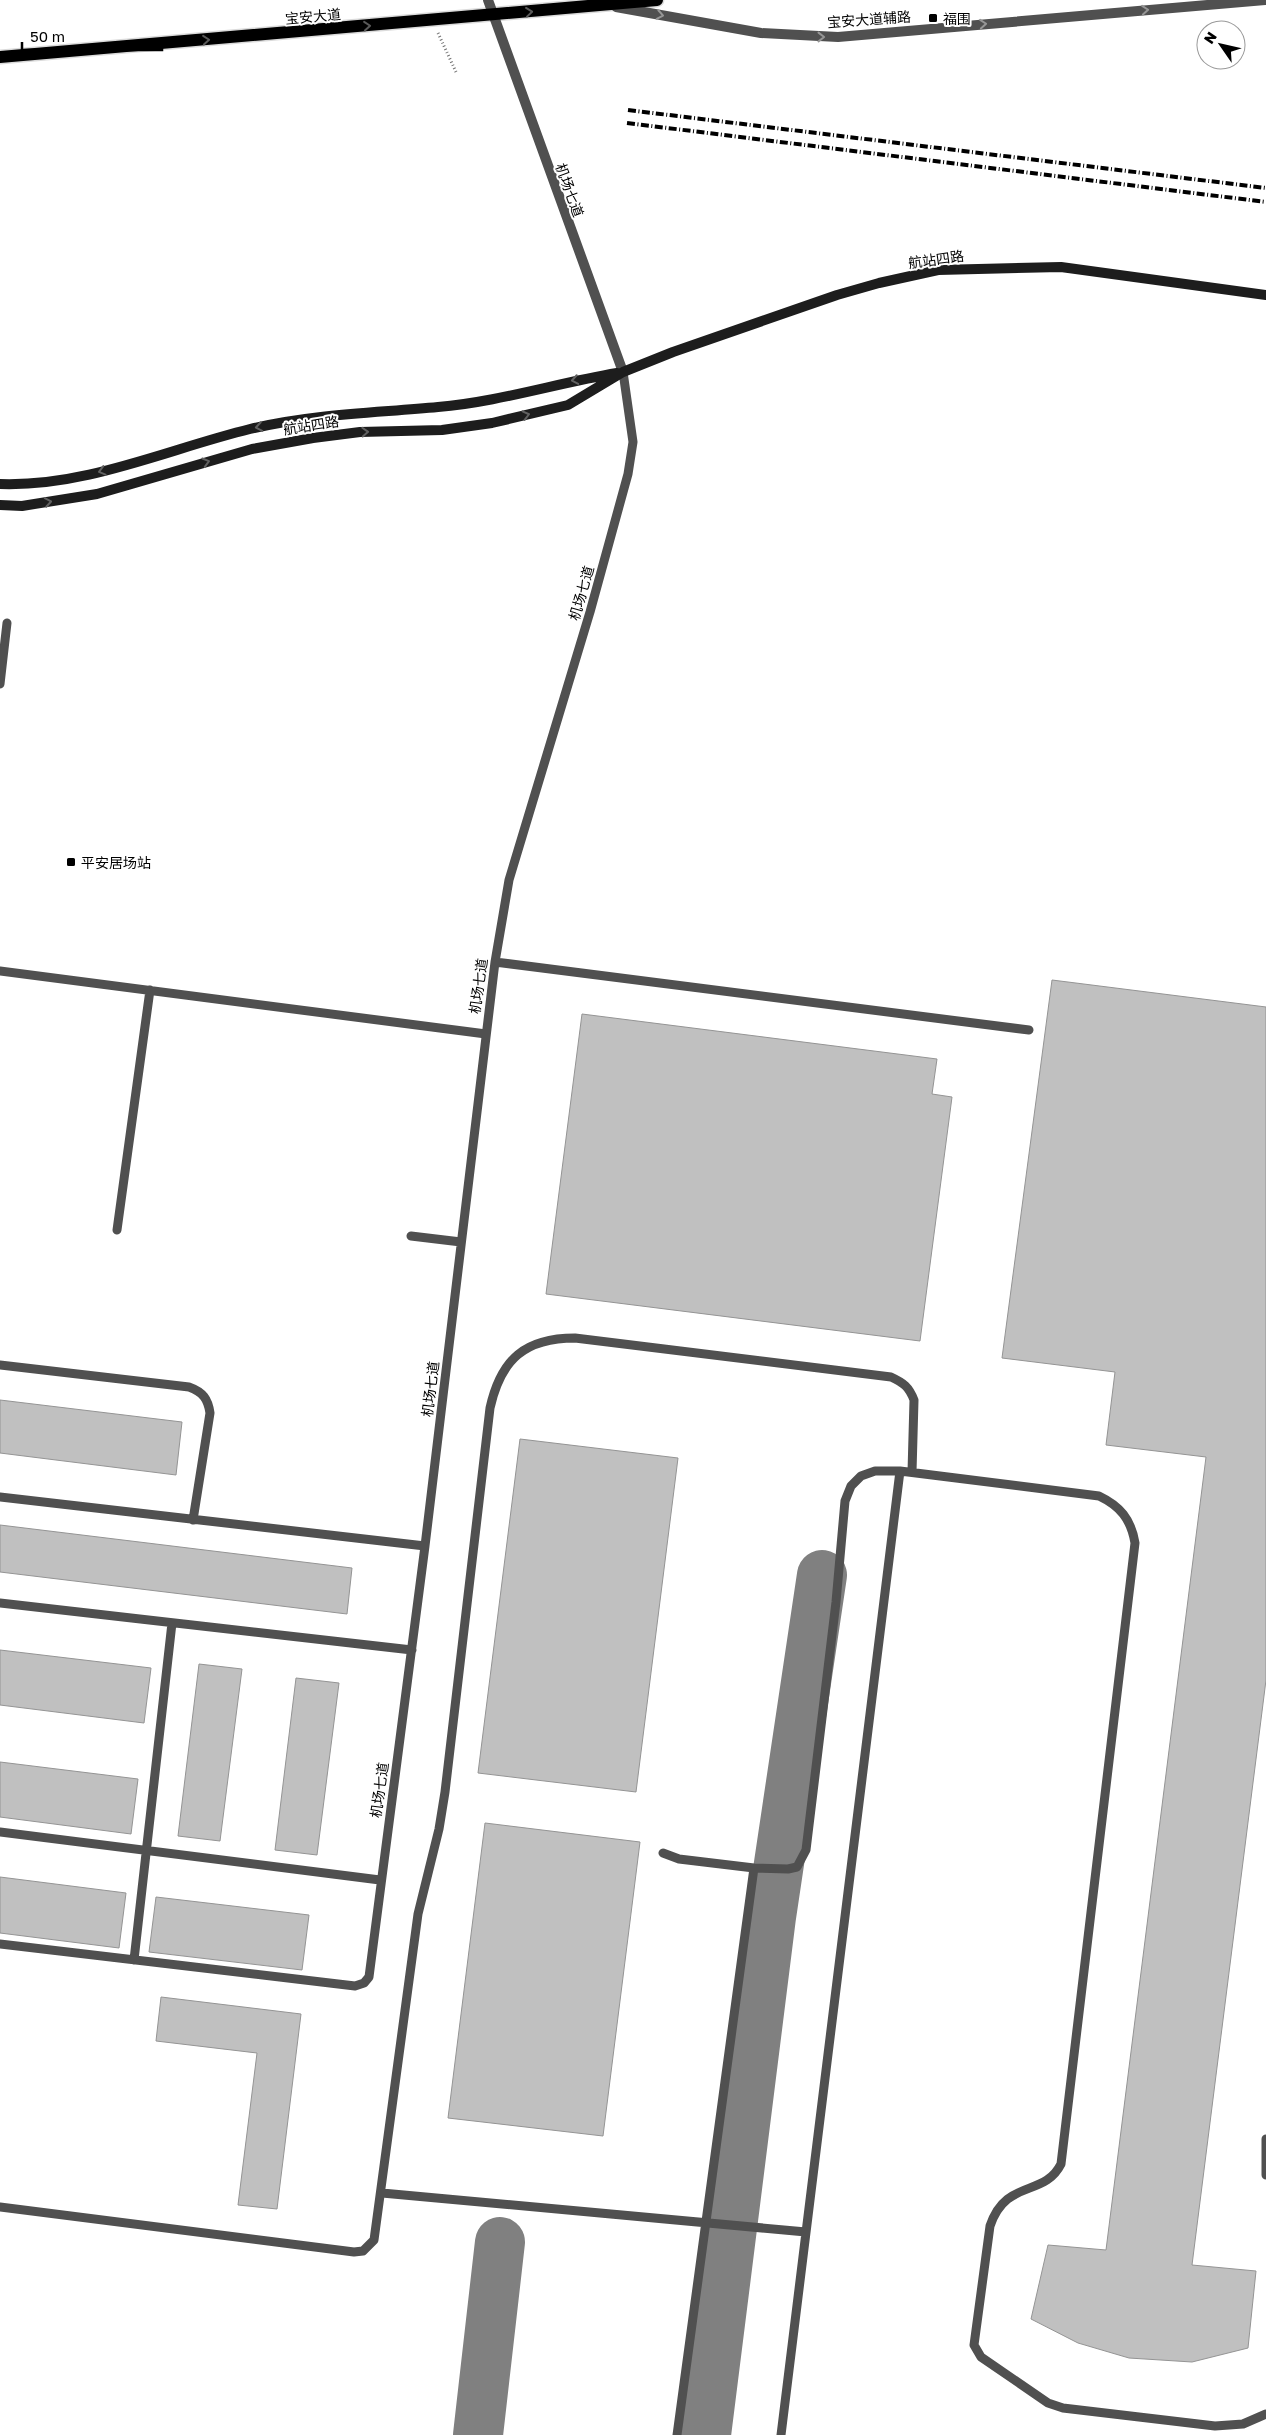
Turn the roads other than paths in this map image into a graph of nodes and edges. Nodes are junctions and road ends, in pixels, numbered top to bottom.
1 (488, 0) edge
2 (657, 0) edge
3 (1266, 0) edge
4 (595, 5) junction
5 (494, 16) junction
6 (0, 56) edge
7 (1266, 295) edge
8 (622, 372) junction
9 (0, 484) edge
10 (0, 505) edge
11 (8, 623) dead end
12 (0, 684) edge
13 (495, 962) junction
14 (0, 971) edge
15 (150, 990) junction
16 (1029, 1030) dead end
17 (486, 1034) junction
18 (117, 1230) dead end
19 (411, 1236) dead end
20 (461, 1242) junction
21 (0, 1365) edge
22 (900, 1471) junction
23 (912, 1472) junction
24 (0, 1497) edge
25 (193, 1520) junction
26 (425, 1546) junction
27 (0, 1604) edge
28 (172, 1623) junction
29 (412, 1650) junction
30 (0, 1832) edge
31 (146, 1851) junction
32 (663, 1853) dead end
33 (754, 1868) junction
34 (380, 1880) junction
35 (0, 1944) edge
36 (134, 1960) junction
37 (1266, 2139) edge
38 (1266, 2175) edge
39 (382, 2193) junction
40 (0, 2206) edge
41 (707, 2223) junction
42 (806, 2232) junction
43 (1266, 2414) edge
44 (677, 2435) edge
45 (782, 2435) edge

1 - 5 street, 机场七道
2 - 4 main road, 宝安大道
4 -> 3 street, 宝安大道辅路
5 -> 4 main road, 宝安大道
6 -> 5 main road, 宝安大道
5 - 8 street, 机场七道
7 - 8 main road, 航站四路
8 -> 9 main road, 航站四路
10 -> 8 main road, 航站四路
8 - 13 lane, 机场七道
11 - 12 lane
13 - 16 lane
13 - 17 lane, 机场七道
14 - 15 lane
15 - 17 lane
15 - 18 lane
17 - 20 lane, 机场七道
19 - 20 lane
20 - 26 lane, 机场七道
21 - 25 lane
22 - 23 lane
22 - 33 lane
22 - 42 lane
23 - 39 lane
23 - 43 lane
24 - 25 lane
25 - 26 lane
26 - 29 lane, 机场七道
27 - 28 lane
28 - 29 lane
28 - 31 lane
29 - 34 lane, 机场七道
30 - 31 lane
31 - 34 lane
31 - 36 lane
32 - 33 lane
33 - 41 lane
34 - 36 lane, 机场七道
35 - 36 lane
37 - 38 lane
39 - 40 lane
39 - 41 lane
41 - 42 lane
41 - 44 lane
42 - 45 lane

